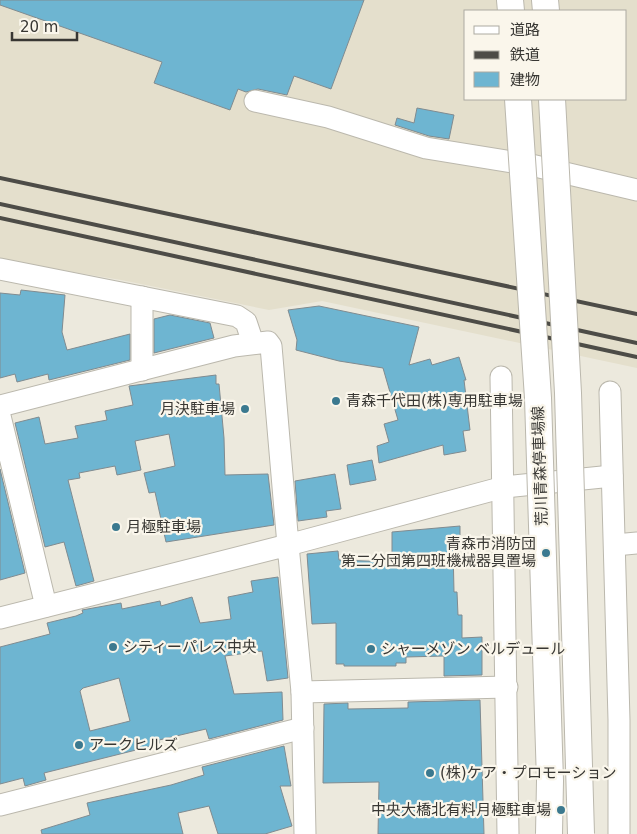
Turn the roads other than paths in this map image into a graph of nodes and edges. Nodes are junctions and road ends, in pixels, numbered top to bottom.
1 (518, 100) edge
2 (552, 100) edge
3 (255, 101) dead end
4 (637, 190) edge
5 (0, 268) edge
6 (142, 297) junction
7 (253, 343) junction
8 (142, 370) junction
9 (501, 377) dead end
10 (610, 392) dead end
11 (0, 406) edge
12 (0, 416) edge
13 (612, 476) junction
14 (504, 487) junction
15 (637, 543) edge
16 (288, 545) junction
17 (616, 545) junction
18 (46, 606) junction
19 (0, 618) edge
20 (507, 687) junction
21 (302, 692) junction
22 (628, 718) edge
23 (303, 728) junction
24 (0, 805) edge
25 (306, 834) edge
26 (508, 834) edge
27 (549, 834) edge
28 (581, 834) edge
29 (619, 834) edge

1 - 27 main road, 荒川青森停車場線, bridge
2 - 28 main road, 荒川青森停車場線, bridge
3 - 4 street
5 - 6 street
6 - 7 street
6 - 8 street
7 - 8 street
7 - 16 street
8 - 11 street
9 - 14 street
10 - 13 street
12 - 18 street
13 - 14 street
13 - 17 street
14 - 16 street
14 - 20 street
15 - 17 street
16 - 18 street
16 - 21 street
17 - 22 street
18 - 19 street
20 - 21 street
20 - 26 street
21 - 23 street
22 - 29 street
23 - 24 street
23 - 25 street

